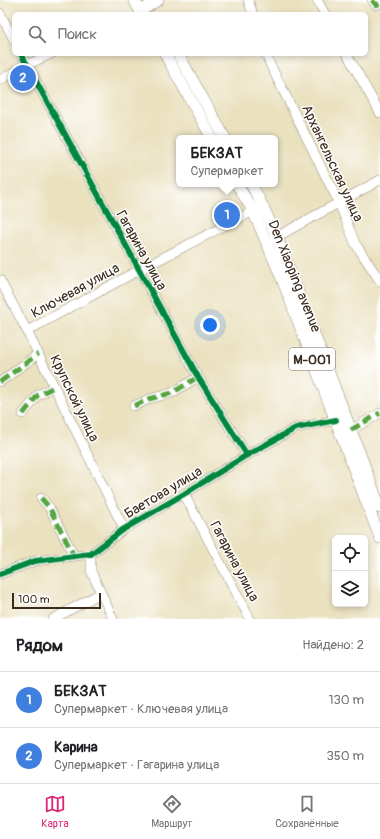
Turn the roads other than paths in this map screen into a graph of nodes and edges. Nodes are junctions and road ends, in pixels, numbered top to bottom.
1 (134, 0) edge
2 (248, 0) edge
3 (317, 0) edge
4 (372, 0) edge
5 (380, 3) edge
6 (153, 5) edge
7 (139, 12) edge
8 (141, 12) edge
9 (251, 12) edge
10 (324, 12) edge
11 (0, 13) edge
12 (12, 36) edge
13 (22, 56) edge
14 (47, 56) edge
15 (166, 56) edge
16 (179, 56) edge
17 (267, 56) edge
18 (348, 56) edge
19 (27, 65) junction
20 (0, 80) edge
21 (380, 113) edge
22 (210, 135) edge
23 (222, 135) edge
24 (380, 180) edge
25 (240, 187) edge
26 (253, 187) edge
27 (339, 203) junction
28 (263, 206) junction
29 (253, 211) junction
30 (272, 240) junction
31 (139, 270) junction
32 (0, 280) edge
33 (380, 281) edge
34 (27, 331) junction
35 (38, 354) junction
36 (198, 378) junction
37 (0, 382) edge
38 (54, 387) junction
39 (134, 406) dead end
40 (380, 413) edge
41 (23, 414) dead end
42 (336, 420) junction
43 (351, 430) junction
44 (247, 455) junction
45 (184, 494) junction
46 (40, 498) dead end
47 (380, 508) edge
48 (124, 530) junction
49 (380, 538) edge
50 (90, 554) junction
51 (74, 556) junction
52 (0, 574) edge
53 (101, 593) junction
54 (53, 619) edge
55 (113, 619) edge
56 (250, 619) edge

1 - 7 main road
2 - 9 street
3 - 10 street
4 - 5 street
6 - 8 main road
11 - 12 street
13 - 19 street, Гагарина улица
14 - 19 street
15 - 22 main road
16 - 23 main road
17 - 27 street, Архангельская улица
18 - 21 street
19 - 20 street
19 - 31 street, Гагарина улица
24 - 27 street
25 - 29 main road, Den Xiaoping avenue / M-001
26 - 28 main road, Den Xiaoping avenue / M-001
27 - 30 street
27 - 33 street, Архангельская улица
28 - 29 street, Ключевая улица
28 - 30 main road, Den Xiaoping avenue / M-001
29 - 30 main road, Den Xiaoping avenue / M-001
29 - 31 street, Ключевая улица
30 - 42 main road, Den Xiaoping avenue / M-001
30 - 43 main road, Den Xiaoping avenue / M-001
31 - 34 street, Ключевая улица
31 - 36 street, Гагарина улица
32 - 34 street, Крупской улица
34 - 35 street, Крупской улица
35 - 37 street
35 - 38 street, Крупской улица
36 - 39 street
36 - 44 street, Гагарина улица
38 - 41 street
38 - 48 street, Крупской улица
40 - 43 street
42 - 44 street, Баетова улица
42 - 49 main road, Den Xiaoping avenue / M-001
43 - 47 main road, Den Xiaoping avenue / M-001
44 - 45 street, Баетова улица
45 - 48 street, Баетова улица
45 - 56 street, Гагарина улица
46 - 51 street
48 - 50 street, Баетова улица
50 - 51 street, Баетова улица
50 - 53 street
51 - 52 street, Баетова улица
53 - 54 street
53 - 55 street

